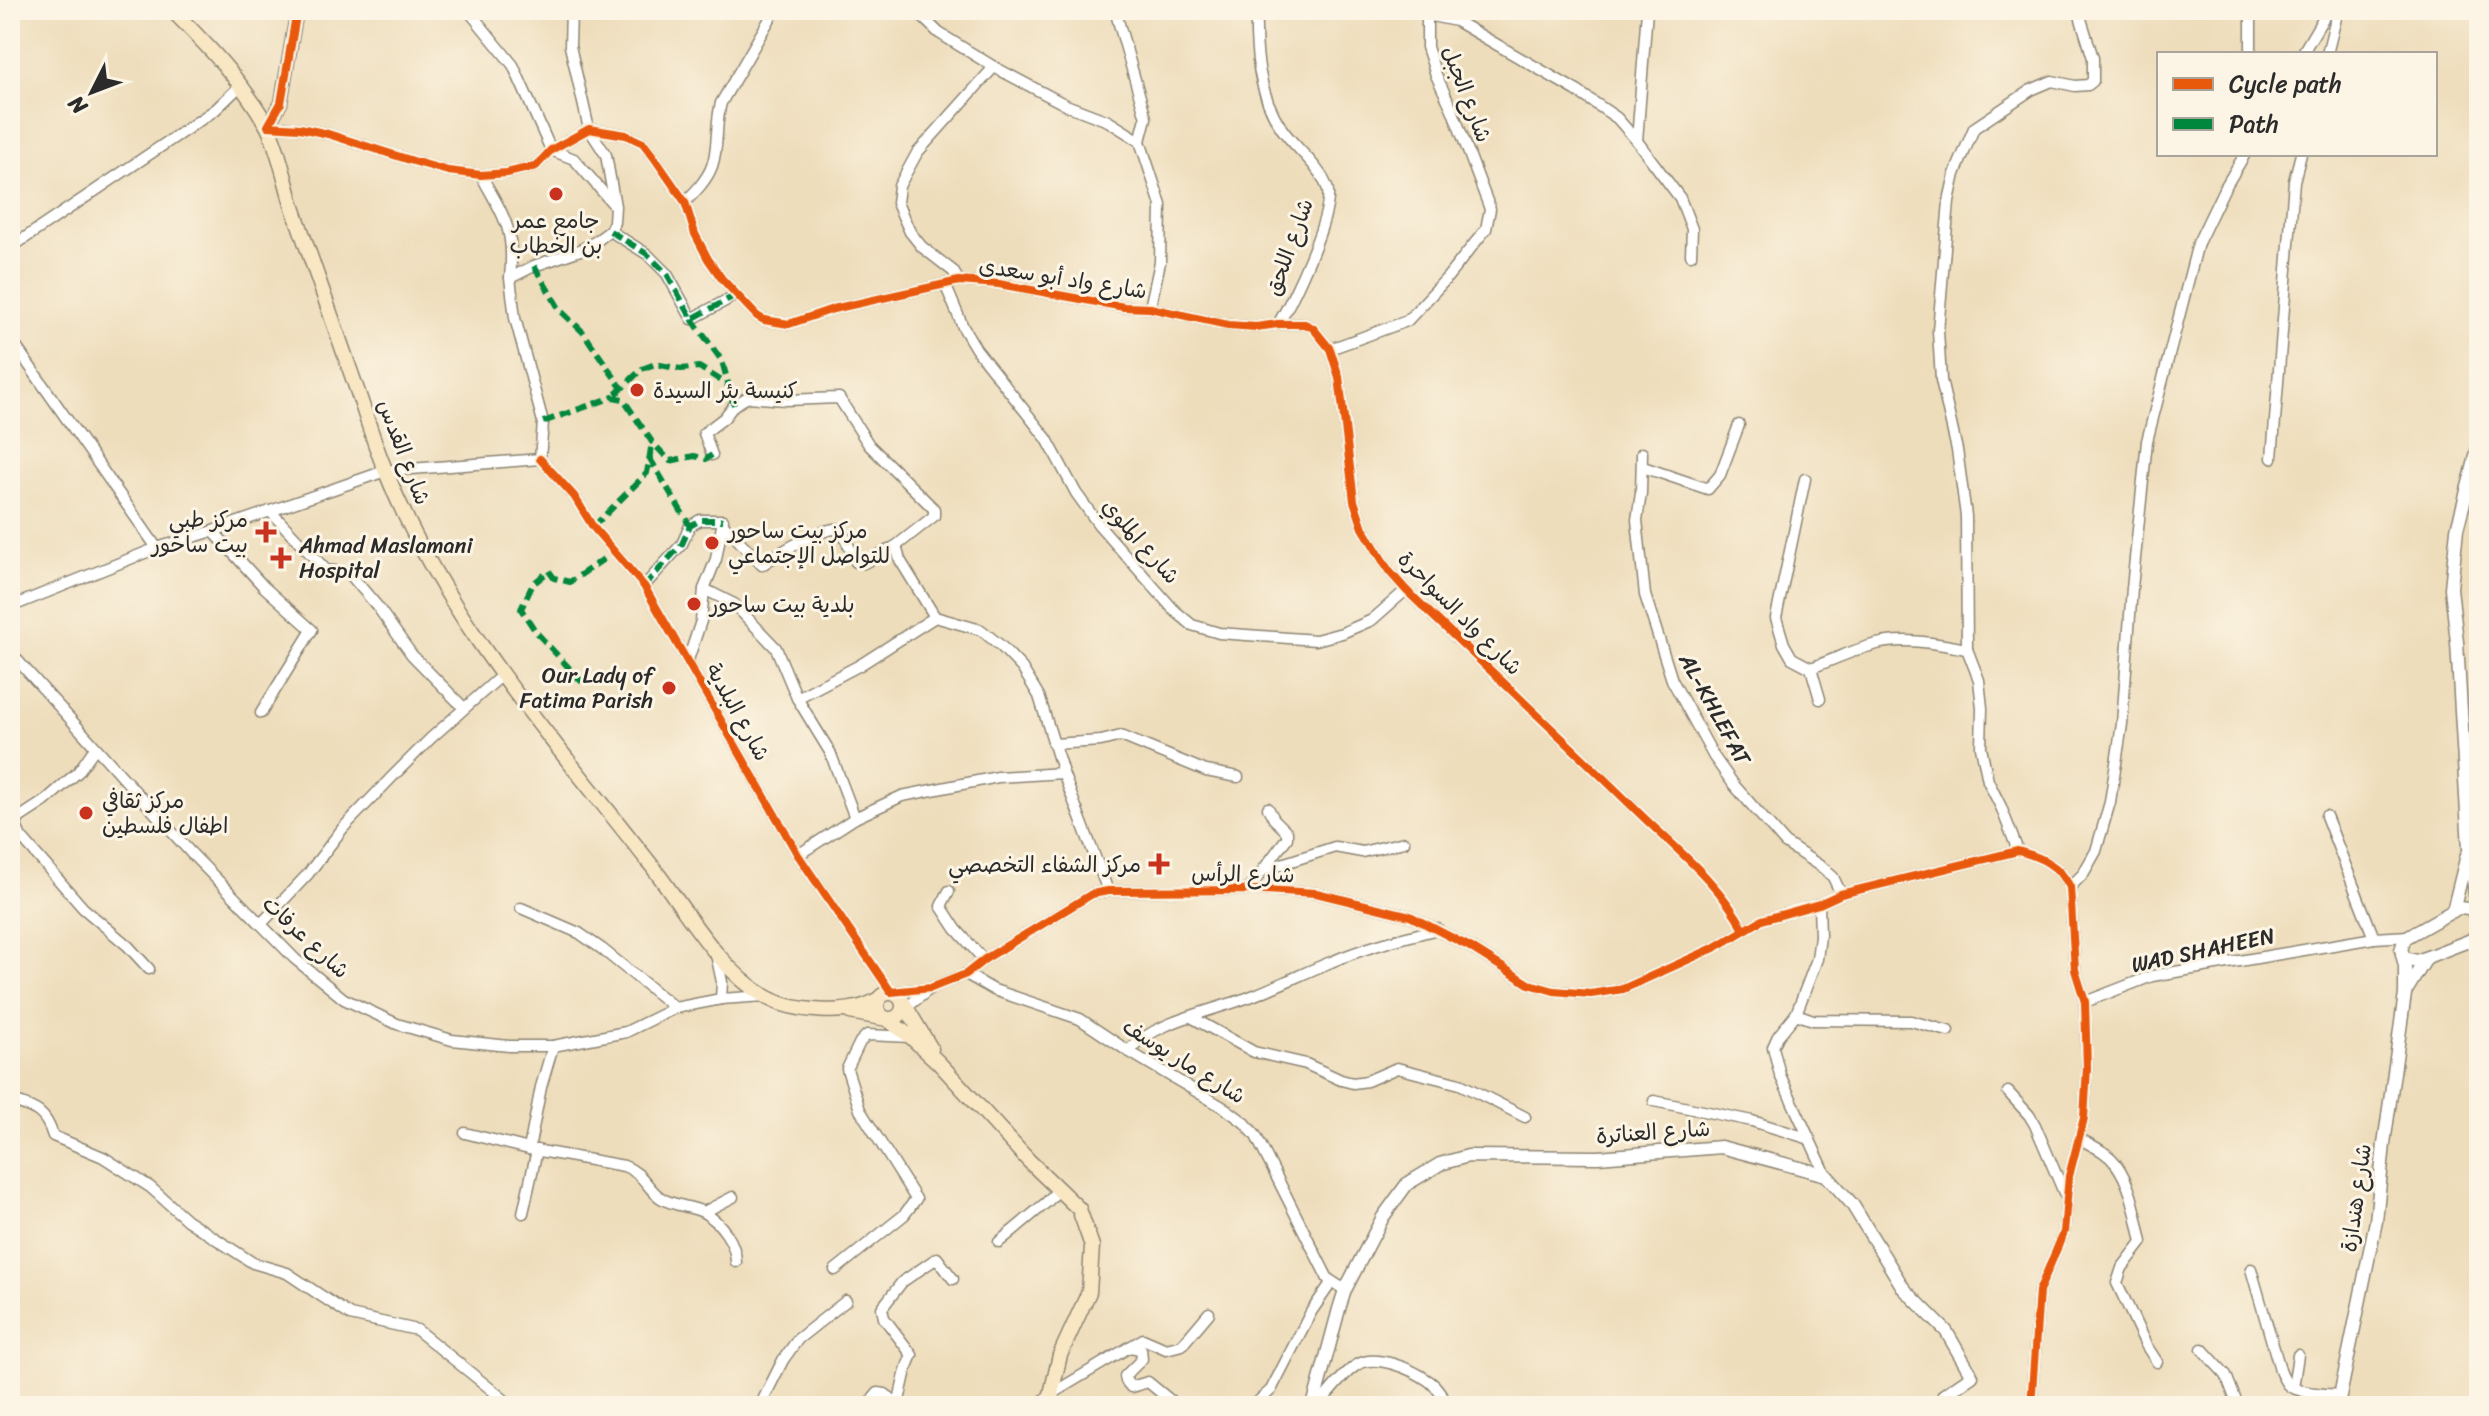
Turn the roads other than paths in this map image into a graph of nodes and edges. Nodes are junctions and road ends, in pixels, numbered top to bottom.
1 (172, 10) edge
2 (297, 10) edge
3 (468, 10) edge
4 (571, 10) edge
5 (775, 10) edge
6 (915, 10) edge
7 (1115, 10) edge
8 (1256, 10) edge
9 (1647, 10) edge
10 (2251, 10) edge
11 (2328, 10) edge
12 (2338, 10) edge
13 (1425, 12) edge
14 (2081, 19) dead end
15 (2251, 52) edge
16 (2303, 52) edge
17 (2328, 52) edge
18 (994, 67) junction
19 (240, 86) junction
20 (268, 126) junction
21 (589, 129) junction
22 (1140, 141) junction
23 (1637, 141) junction
24 (551, 150) junction
25 (2300, 156) edge
26 (2240, 157) edge
27 (481, 175) junction
28 (685, 202) junction
29 (615, 206) junction
30 (610, 231) junction
31 (10, 248) edge
32 (1691, 255) dead end
33 (510, 278) junction
34 (959, 281) junction
35 (945, 284) junction
36 (736, 295) junction
37 (1150, 308) junction
38 (1278, 324) junction
39 (10, 338) edge
40 (1330, 349) junction
41 (1739, 425) dead end
42 (2479, 445) edge
43 (1642, 453) dead end
44 (712, 455) dead end
45 (2272, 458) dead end
46 (540, 459) junction
47 (1643, 467) junction
48 (385, 471) junction
49 (1805, 479) dead end
50 (270, 511) junction
51 (723, 522) junction
52 (213, 531) junction
53 (896, 546) junction
54 (157, 548) junction
55 (644, 586) junction
56 (704, 589) junction
57 (1406, 590) junction
58 (10, 607) edge
59 (935, 617) junction
60 (1967, 649) junction
61 (10, 652) edge
62 (688, 660) junction
63 (1811, 668) junction
64 (501, 676) junction
65 (797, 698) junction
66 (1820, 699) dead end
67 (464, 708) junction
68 (261, 713) dead end
69 (1053, 744) junction
70 (95, 748) junction
71 (1063, 773) junction
72 (1238, 777) dead end
73 (10, 793) edge
74 (1268, 808) dead end
75 (2326, 816) dead end
76 (19, 818) junction
77 (855, 818) junction
78 (1404, 842) dead end
79 (2469, 848) junction
80 (2018, 851) junction
81 (798, 855) junction
82 (1266, 869) junction
83 (2070, 887) junction
84 (1248, 890) junction
85 (949, 891) dead end
86 (1108, 891) junction
87 (1841, 894) junction
88 (1819, 904) junction
89 (521, 908) dead end
90 (2451, 912) junction
91 (2478, 912) edge
92 (261, 924) junction
93 (1438, 929) junction
94 (1744, 930) junction
95 (2479, 931) edge
96 (2413, 934) junction
97 (2378, 938) junction
98 (2465, 942) junction
99 (2479, 947) edge
100 (716, 952) junction
101 (2402, 954) junction
102 (2425, 958) junction
103 (984, 960) junction
104 (149, 969) dead end
105 (966, 974) junction
106 (931, 988) junction
107 (2405, 994) junction
108 (765, 996) junction
109 (721, 999) junction
110 (877, 1000) junction
111 (900, 1002) junction
112 (2085, 1002) junction
113 (675, 1008) junction
114 (843, 1010) junction
115 (1796, 1014) junction
116 (1191, 1017) junction
117 (887, 1019) junction
118 (1948, 1031) dead end
119 (911, 1037) junction
120 (553, 1046) junction
121 (1128, 1051) junction
122 (939, 1063) junction
123 (2008, 1092) dead end
124 (10, 1100) edge
125 (1654, 1101) dead end
126 (1525, 1117) dead end
127 (465, 1133) dead end
128 (1810, 1139) junction
129 (2080, 1139) junction
130 (533, 1150) junction
131 (1826, 1175) junction
132 (1058, 1190) junction
133 (733, 1197) dead end
134 (2066, 1197) junction
135 (704, 1212) junction
136 (523, 1213) dead end
137 (999, 1242) dead end
138 (736, 1262) dead end
139 (2251, 1269) dead end
140 (835, 1270) dead end
141 (953, 1279) dead end
142 (1331, 1283) junction
143 (1345, 1290) junction
144 (846, 1301) dead end
145 (1209, 1313) dead end
146 (1129, 1347) junction
147 (2202, 1349) dead end
148 (2298, 1355) dead end
149 (2157, 1362) dead end
150 (2293, 1388) junction
151 (1053, 1400) edge
152 (2338, 1400) edge
153 (900, 1405) edge
154 (1176, 1405) edge
155 (512, 1406) edge
156 (760, 1406) edge
157 (867, 1406) edge
158 (1036, 1406) edge
159 (1253, 1406) edge
160 (1315, 1406) edge
161 (1448, 1406) edge
162 (1952, 1406) edge
163 (2031, 1406) edge
164 (2238, 1406) edge

1 - 19 main road, شارع القدس
2 - 20 street
3 - 24 street
4 - 21 street
5 - 28 street
6 - 18 street
7 - 22 street
8 - 38 street, شارع اللحق
9 - 23 street
10 - 15 street
11 - 16 street
12 - 17 street
13 - 23 street, شارع الجبل
13 - 40 street, شارع الجبل
14 - 60 street
18 - 22 street
18 - 34 street
19 - 20 main road, شارع القدس
19 - 31 street
20 - 27 street
20 - 48 main road, شارع القدس
21 - 24 street
21 - 28 street, شارع واد أبو سعدى
21 - 29 street
22 - 37 street
23 - 32 street, شارع الجبل
24 - 27 street
24 - 29 street
25 - 45 street
26 - 83 street
27 - 33 street
28 - 36 street, شارع واد أبو سعدى
29 - 30 street
30 - 33 street
30 - 36 street
33 - 46 street
34 - 35 street, شارع واد أبو سعدى
34 - 37 street, شارع واد أبو سعدى
35 - 36 street, شارع واد أبو سعدى
35 - 57 street, شارع الملوي
37 - 38 street, شارع واد أبو سعدى
38 - 40 street
39 - 54 street
40 - 57 street, شارع واد السواحرة
41 - 47 street
42 - 79 street
43 - 47 street, AL-KHLEFAT
44 - 53 street
46 - 48 street
46 - 55 street, شارع البلدية
47 - 87 street, AL-KHLEFAT
48 - 50 street
48 - 64 main road, شارع القدس
49 - 63 street
50 - 52 street
50 - 67 street
51 - 53 street
51 - 55 street
51 - 56 street
52 - 54 street
52 - 68 street
53 - 59 street
54 - 58 street
55 - 62 street, شارع البلدية
56 - 62 street
56 - 65 street
57 - 94 street, شارع واد السواحرة
59 - 65 street
59 - 69 street
60 - 63 street
60 - 80 street
61 - 70 street, شارع عرفات
62 - 81 street, شارع البلدية
63 - 66 street
64 - 67 street
64 - 100 main road, شارع القدس
65 - 77 street
67 - 92 street
69 - 71 street
69 - 72 street
70 - 76 street
70 - 92 street, شارع عرفات
71 - 77 street
71 - 86 street
73 - 76 street
74 - 82 street
75 - 97 street
76 - 104 street
77 - 81 street
78 - 82 street
79 - 90 street
79 - 91 street
80 - 83 street
80 - 87 street, شارع الرأس
81 - 111 street, شارع البلدية
82 - 84 street
83 - 112 street
84 - 86 street, شارع الرأس
84 - 93 street, شارع الرأس
85 - 103 street
86 - 103 street, شارع الرأس
87 - 88 street, شارع الرأس
88 - 94 street, شارع الرأس
88 - 115 street
89 - 113 street
90 - 91 street
90 - 96 street
92 - 120 street, شارع عرفات
93 - 94 street, شارع الرأس
93 - 116 street
95 - 98 street
96 - 97 street, WAD SHAHEEN
96 - 101 street
97 - 101 street
97 - 112 street, WAD SHAHEEN
98 - 99 street
98 - 102 street
100 - 108 main road, شارع القدس
100 - 109 street
101 - 102 street
101 - 107 street, شارع هندازة
102 - 107 street, شارع هندازة
103 - 105 street, شارع الرأس
105 - 106 street, شارع الرأس
105 - 121 street, شارع مار يوسف
106 - 111 street, شارع الرأس
106 - 111 street, شارع الرأس
107 - 152 street, شارع هندازة
108 - 109 street, شارع عرفات
108 - 114 main road, شارع القدس
109 - 113 street, شارع عرفات
110 - 111 main road
110 - 114 main road, شارع القدس
110 - 117 main road
111 - 117 main road
111 - 122 main road
112 - 129 street
113 - 120 street, شارع عرفات
114 - 117 main road, شارع القدس
115 - 118 street
115 - 128 street
116 - 121 street
116 - 126 street
117 - 119 main road
119 - 122 main road
119 - 140 street
120 - 130 street
121 - 142 street, شارع مار يوسف
122 - 132 main road
123 - 134 street
124 - 155 street
125 - 128 street
127 - 130 street
128 - 131 street
129 - 134 street
129 - 149 street
130 - 135 street
130 - 136 street
131 - 143 street, شارع العناترة
131 - 162 street
132 - 137 street
132 - 151 main road
133 - 135 street
134 - 163 street
135 - 138 street
139 - 150 street
141 - 153 street
142 - 143 street
142 - 159 street
143 - 160 street, شارع العناترة
144 - 156 street
145 - 146 street
146 - 151 street
146 - 154 street
147 - 164 street
148 - 150 street
150 - 152 street
151 - 158 street
153 - 157 street
160 - 161 street

